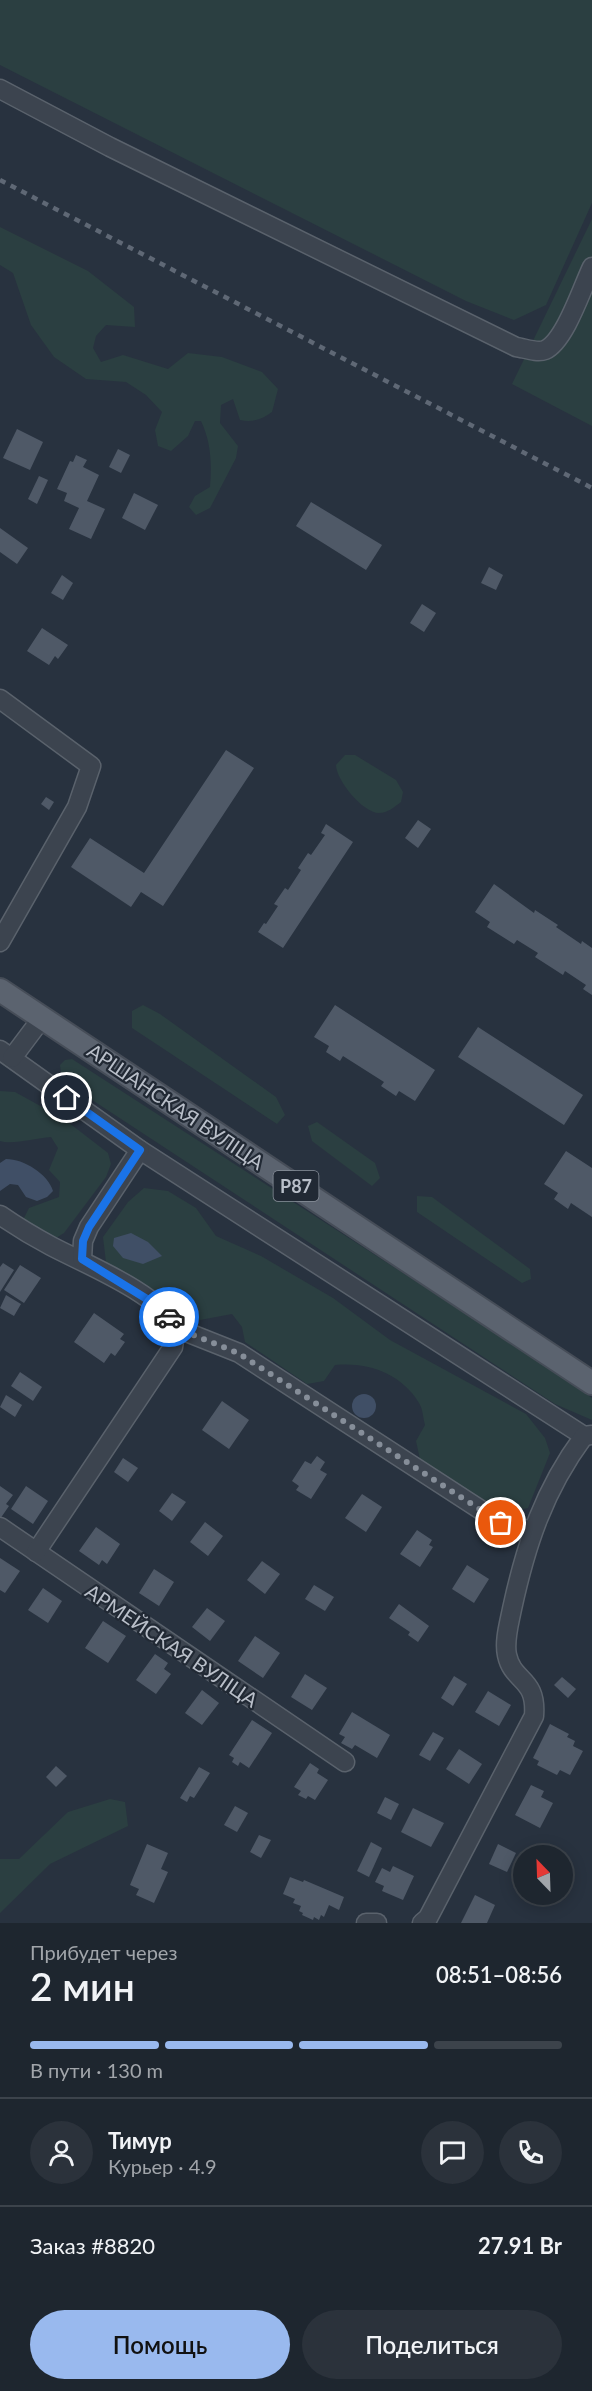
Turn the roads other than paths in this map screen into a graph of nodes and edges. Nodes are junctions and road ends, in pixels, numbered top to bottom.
1 (0, 89) edge
2 (592, 268) edge
3 (0, 699) edge
4 (0, 942) edge
5 (0, 990) edge
6 (42, 1018) junction
7 (6, 1054) edge
8 (140, 1150) junction
9 (0, 1215) edge
10 (82, 1259) junction
11 (176, 1328) junction
12 (592, 1383) edge
13 (588, 1436) edge
14 (0, 1527) edge
15 (532, 1531) junction
16 (36, 1552) junction
17 (345, 1762) dead end
18 (366, 1923) edge
19 (377, 1923) edge
20 (422, 1923) edge

1 - 2 street
3 - 4 street
5 - 6 main road, АРШАНСКАЯ ВУЛІЦА / Р87
6 - 7 street
6 - 12 main road, АРШАНСКАЯ ВУЛІЦА / Р87
7 - 8 street
8 - 10 street
8 - 13 street
9 - 10 street
10 - 11 street
11 - 15 street
11 - 16 street
13 - 15 street
14 - 16 street, АРМЕЙСКАЯ ВУЛІЦА
15 - 20 street
16 - 17 street, АРМЕЙСКАЯ ВУЛІЦА
18 - 19 street

